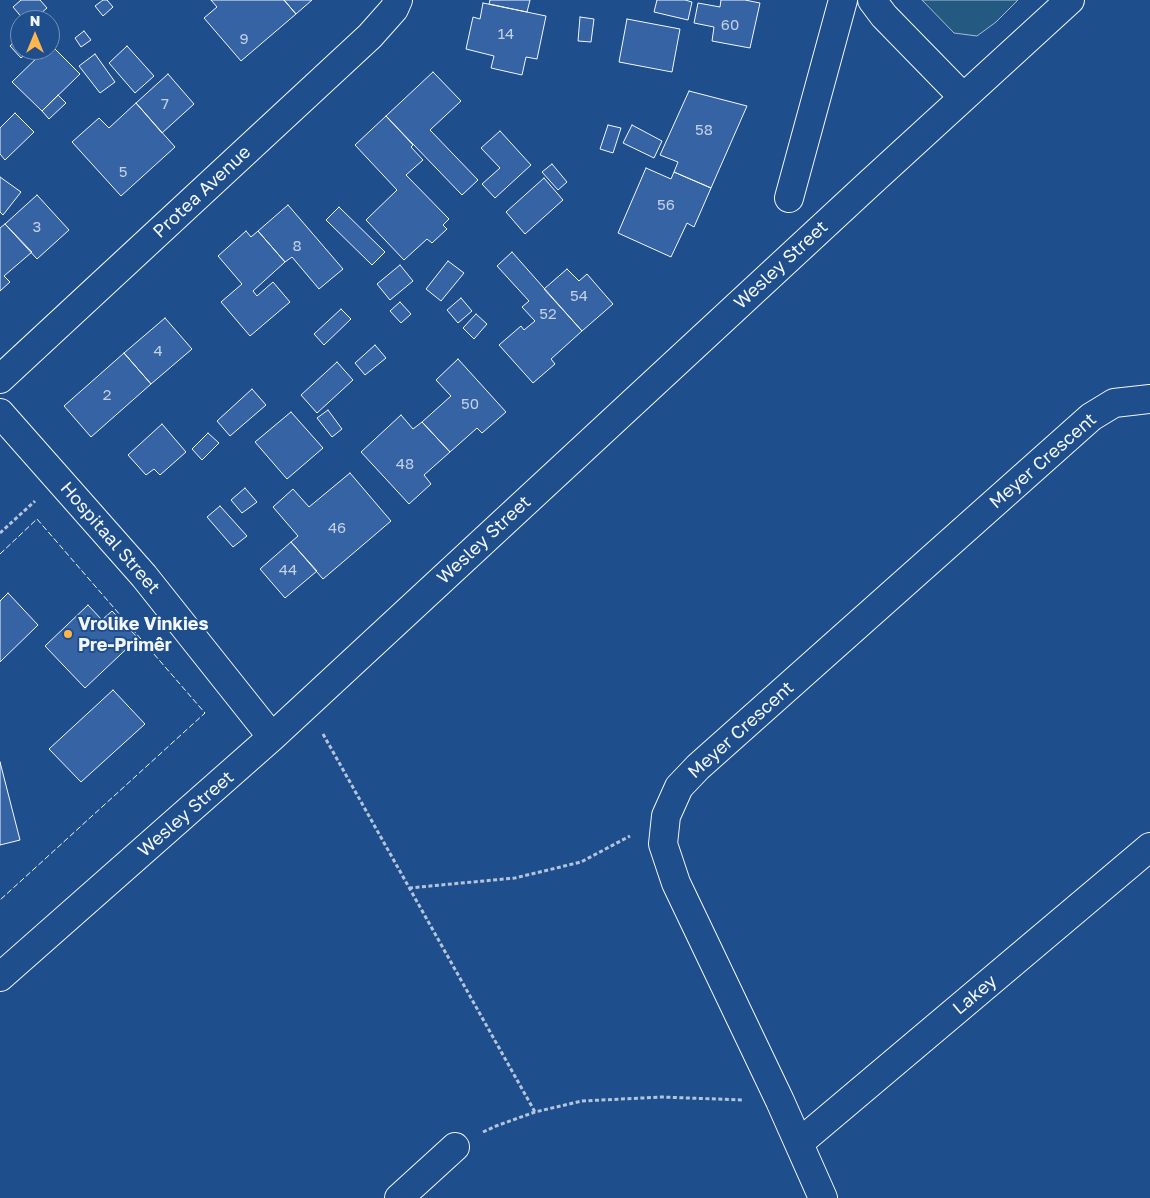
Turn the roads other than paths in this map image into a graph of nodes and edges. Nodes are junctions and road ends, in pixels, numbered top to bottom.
1 (398, 0) edge
2 (843, 0) edge
3 (872, 0) edge
4 (1070, 0) edge
5 (963, 97) junction
6 (788, 198) dead end
7 (0, 379) edge
8 (1150, 399) edge
9 (0, 413) edge
10 (272, 737) junction
11 (1150, 847) edge
12 (0, 977) edge
13 (799, 1143) junction
14 (455, 1147) road end
15 (399, 1198) edge
16 (823, 1198) edge

1 - 7 street, Protea Avenue
2 - 6 street
3 - 5 street
4 - 5 street, Wesley Street
5 - 10 street, Wesley Street
8 - 13 street, Meyer Crescent
9 - 10 street, Hospitaal Street
10 - 12 street, Wesley Street
11 - 13 street, Lakey
13 - 16 street, Meyer Crescent
14 - 15 street

